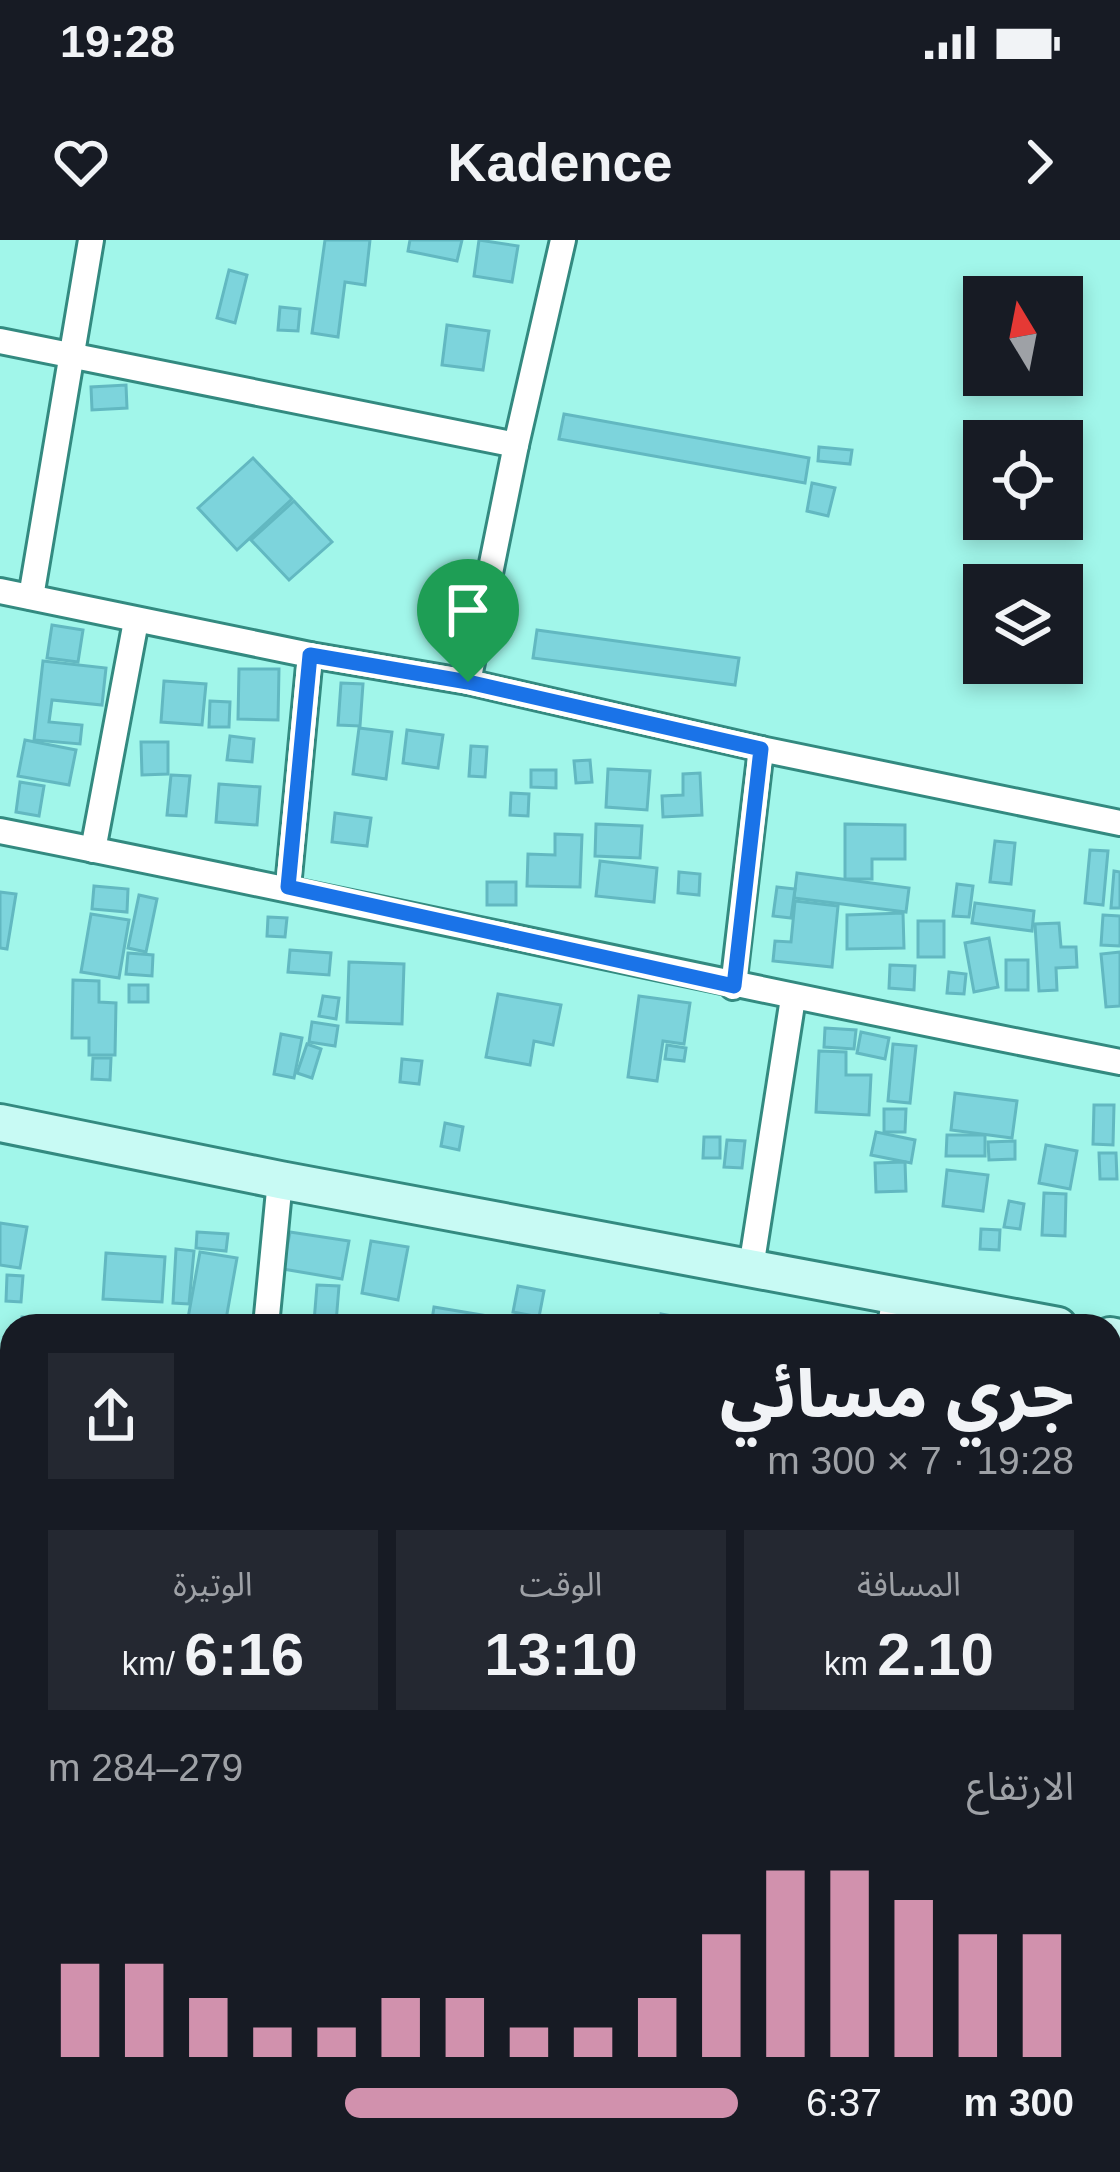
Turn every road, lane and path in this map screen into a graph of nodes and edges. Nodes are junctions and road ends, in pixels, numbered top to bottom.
1 (91, 240) edge
2 (563, 240) edge
3 (0, 341) edge
4 (73, 356) junction
5 (516, 445) junction
6 (0, 591) edge
7 (32, 597) junction
8 (136, 621) junction
9 (310, 655) junction
10 (468, 682) junction
11 (761, 749) junction
12 (1120, 823) edge
13 (0, 831) edge
14 (93, 850) junction
15 (288, 887) junction
16 (734, 986) junction
17 (793, 998) junction
18 (1120, 1062) edge
19 (0, 1123) edge
20 (280, 1180) junction
21 (751, 1268) junction
22 (892, 1310) edge
23 (267, 1314) edge
24 (934, 1314) edge

1 - 4 street
2 - 5 street
3 - 4 street
4 - 5 street
4 - 7 street
5 - 10 street
6 - 7 street
7 - 8 street
8 - 9 street
8 - 14 street
9 - 10 street
9 - 15 street
10 - 11 street
11 - 12 street
11 - 16 street
13 - 14 street
14 - 15 street
15 - 16 street
16 - 17 street
17 - 18 street
17 - 21 street
19 - 20 street
20 - 21 street
20 - 23 street
21 - 22 street
22 - 24 street

